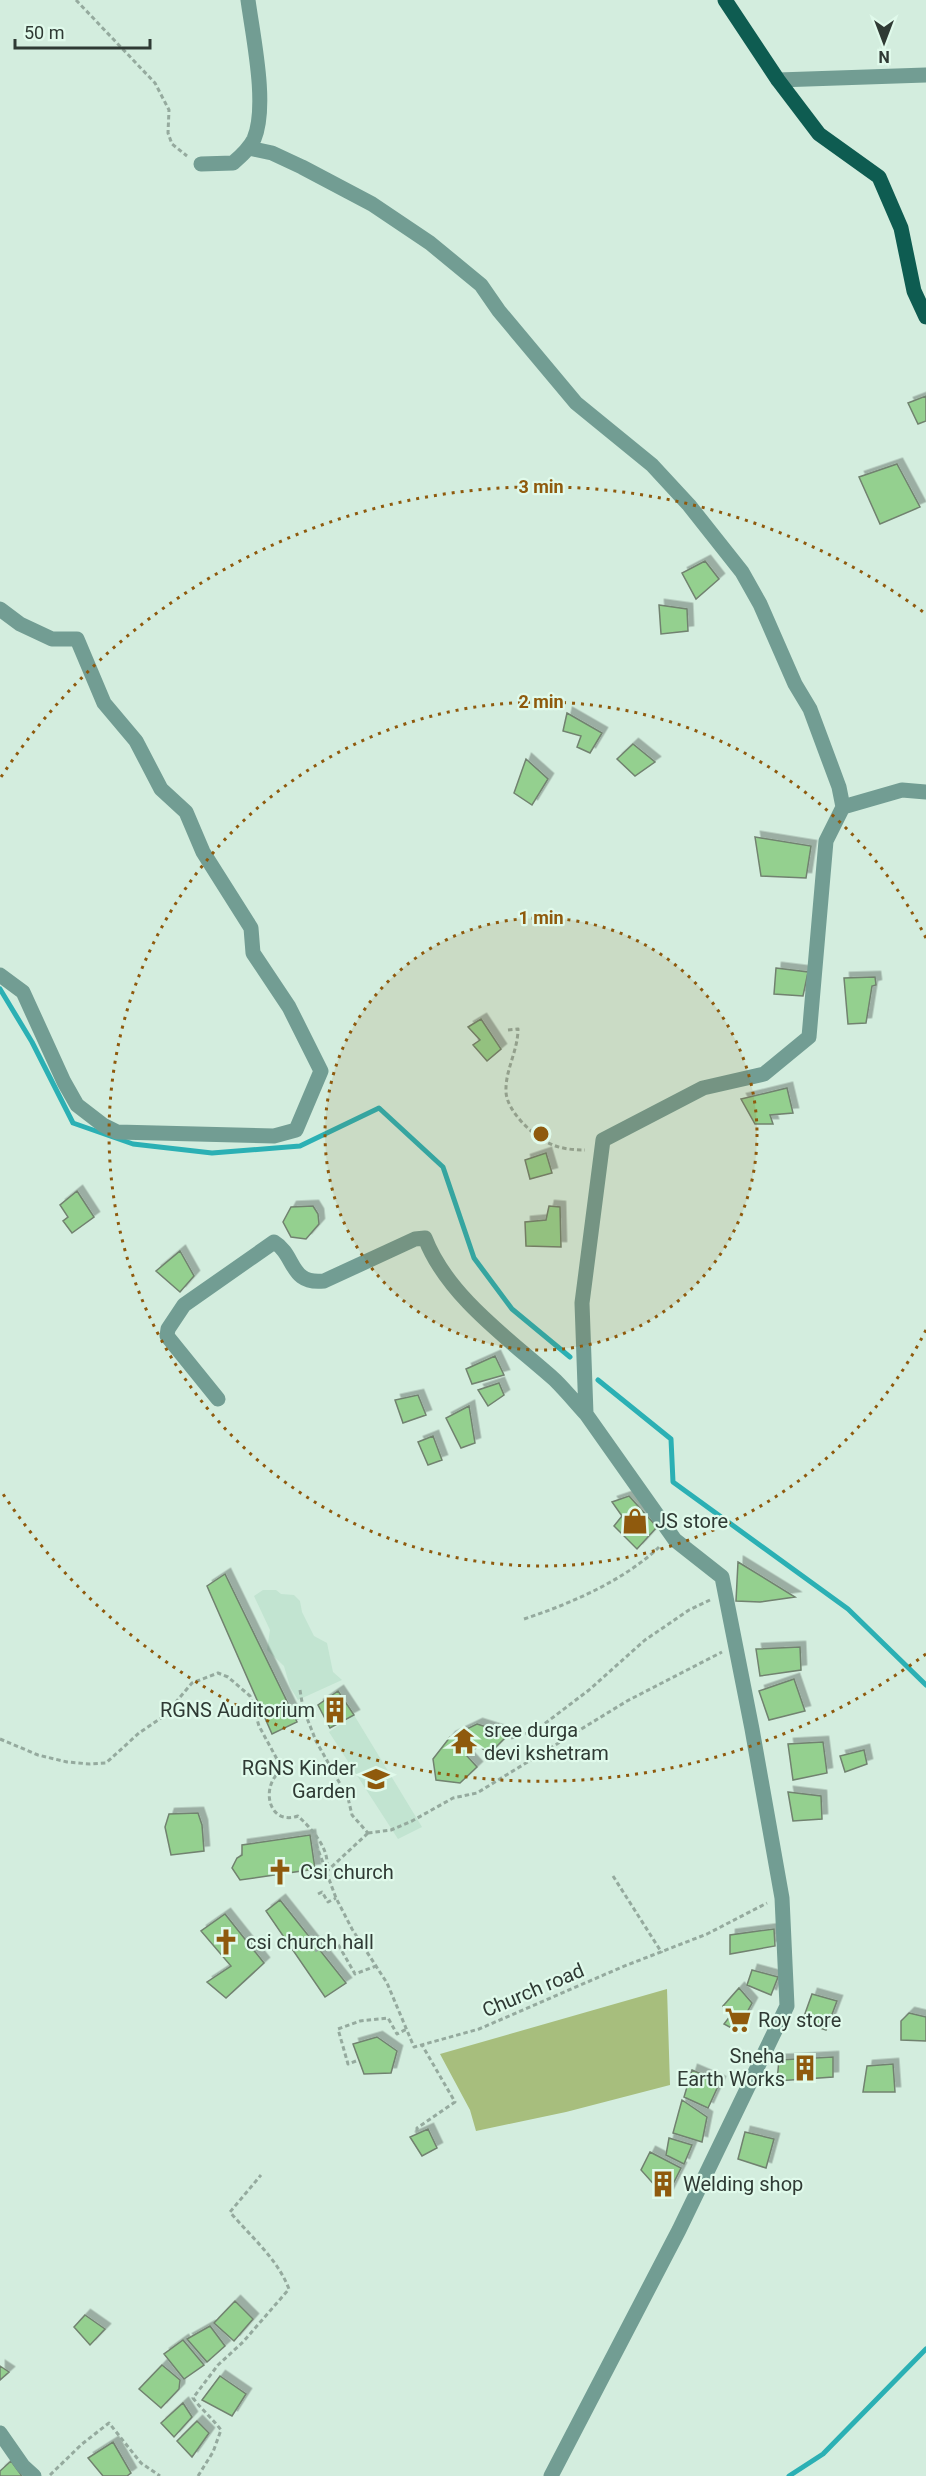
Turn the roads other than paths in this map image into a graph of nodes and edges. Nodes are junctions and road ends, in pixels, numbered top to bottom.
1 (248, 0) edge
2 (725, 0) edge
3 (926, 75) edge
4 (778, 80) junction
5 (249, 148) junction
6 (201, 164) dead end
7 (926, 317) edge
8 (0, 609) edge
9 (926, 792) edge
10 (843, 807) junction
11 (0, 975) edge
12 (218, 1399) dead end
13 (586, 1414) junction
14 (0, 2433) edge
15 (34, 2476) edge
16 (551, 2476) edge

1 - 5 street
2 - 4 main road
3 - 4 street
4 - 7 main road
5 - 6 street
5 - 10 street
8 - 11 street
9 - 10 street
10 - 13 street
12 - 13 street
13 - 16 street
14 - 15 street

